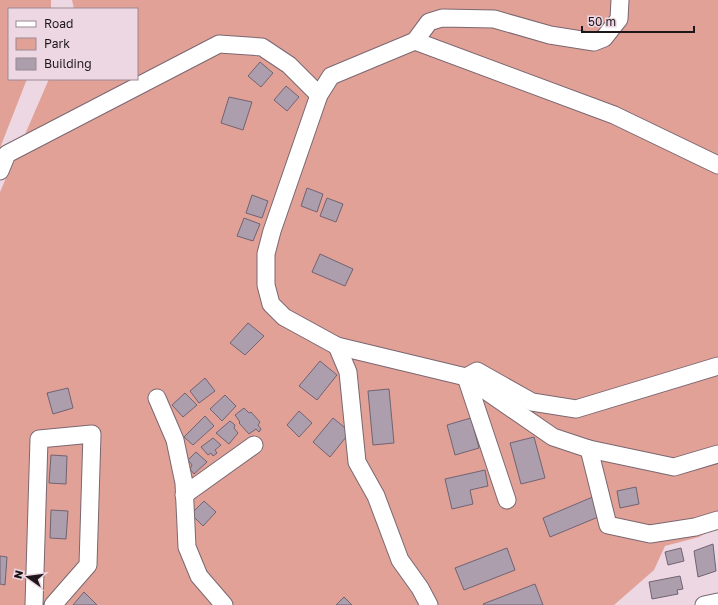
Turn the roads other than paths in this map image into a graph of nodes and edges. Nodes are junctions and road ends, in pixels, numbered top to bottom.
1 (620, 0) edge
2 (415, 41) junction
3 (319, 95) junction
4 (718, 165) edge
5 (0, 171) edge
6 (336, 346) junction
7 (718, 366) edge
8 (466, 377) junction
9 (157, 398) dead end
10 (254, 445) dead end
11 (589, 449) junction
12 (718, 454) edge
13 (184, 495) junction
14 (507, 500) dead end
15 (718, 520) edge
16 (718, 602) edge
17 (34, 605) edge
18 (53, 605) edge
19 (224, 605) edge
20 (429, 605) edge
21 (704, 605) edge

1 - 2 street
2 - 3 street
2 - 4 street
3 - 5 street
3 - 6 street
6 - 8 street
6 - 20 street
7 - 8 street
8 - 11 street
8 - 14 street
9 - 13 street
10 - 13 street
11 - 12 street
11 - 15 street
13 - 19 street
16 - 21 street
17 - 18 street

